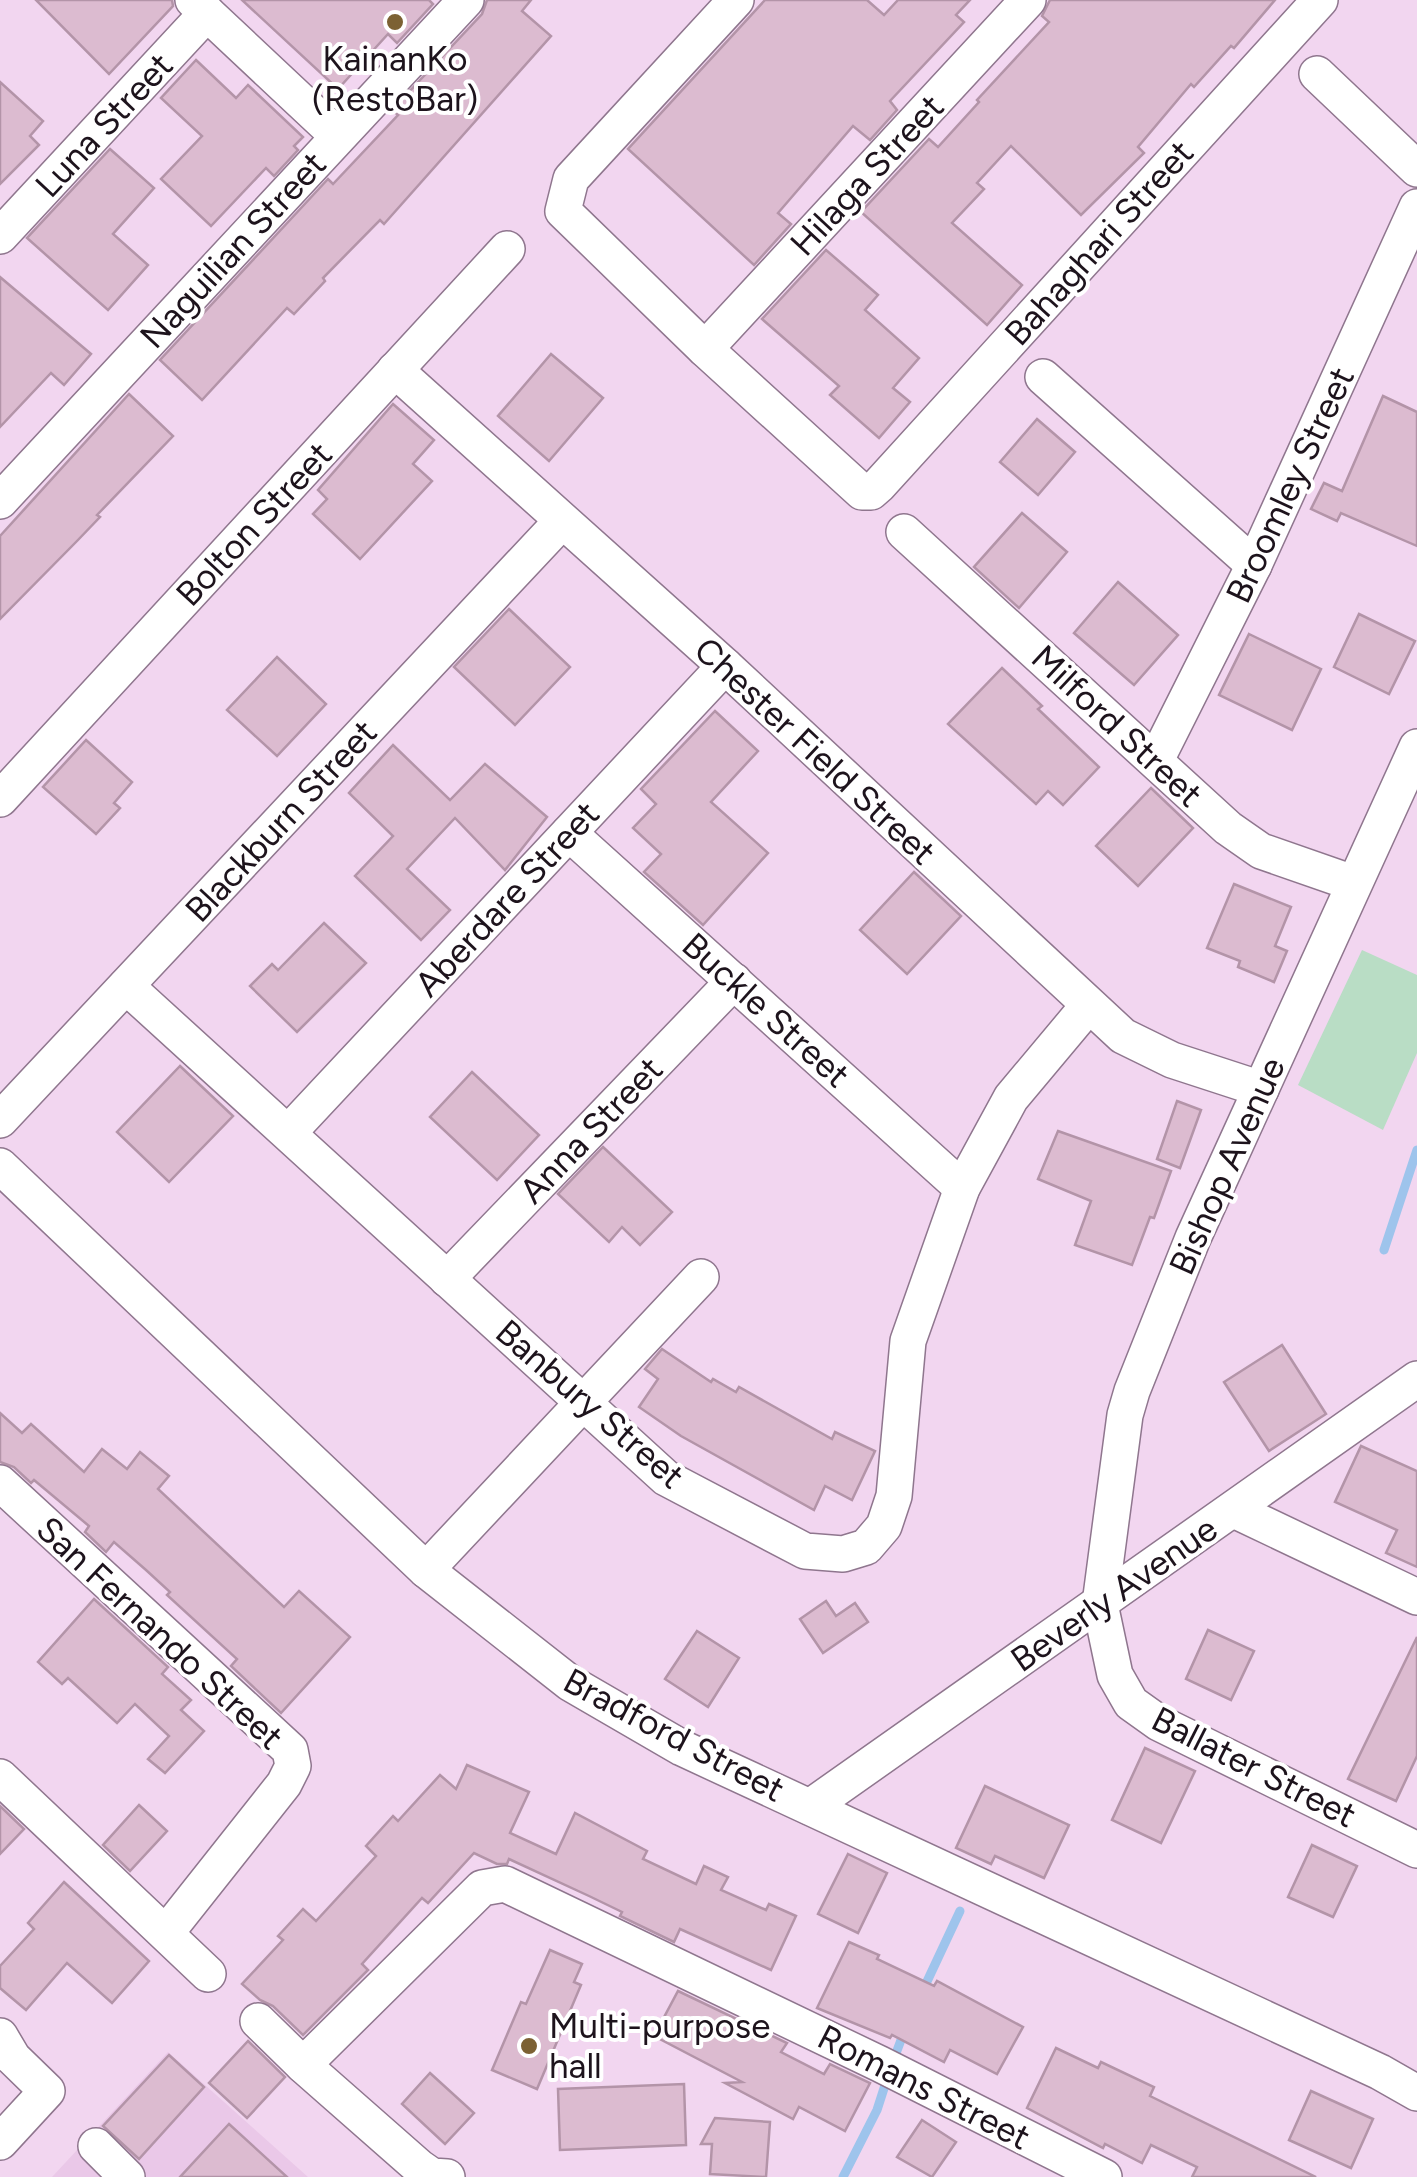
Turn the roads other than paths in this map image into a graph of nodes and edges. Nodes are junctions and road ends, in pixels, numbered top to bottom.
1 (736, 0) edge
2 (1028, 0) edge
3 (1320, 0) edge
4 (462, 1) edge
5 (200, 7) edge
6 (1317, 74) dead end
7 (338, 136) junction
8 (1417, 169) edge
9 (1417, 207) edge
10 (0, 236) edge
11 (507, 248) dead end
12 (706, 349) junction
13 (395, 370) junction
14 (1043, 377) dead end
15 (0, 500) edge
16 (561, 522) junction
17 (904, 532) dead end
18 (1254, 565) junction
19 (725, 666) junction
20 (1417, 748) edge
21 (1156, 760) junction
22 (0, 800) edge
23 (570, 832) junction
24 (1353, 884) junction
25 (734, 982) junction
26 (126, 986) junction
27 (1088, 1006) junction
28 (1261, 1089) junction
29 (0, 1120) edge
30 (288, 1132) junction
31 (0, 1166) edge
32 (962, 1188) junction
33 (701, 1277) dead end
34 (448, 1279) junction
35 (1417, 1379) edge
36 (584, 1402) junction
37 (0, 1483) edge
38 (1234, 1510) junction
39 (426, 1570) junction
40 (1417, 1597) edge
41 (1100, 1604) junction
42 (0, 1776) edge
43 (810, 1808) junction
44 (1417, 1850) edge
45 (166, 1933) junction
46 (208, 1974) dead end
47 (258, 2021) dead end
48 (0, 2036) edge
49 (303, 2065) junction
50 (1417, 2093) edge
51 (0, 2142) edge
52 (96, 2146) dead end
53 (127, 2177) edge
54 (447, 2177) edge
55 (1104, 2177) edge

1 - 12 street
2 - 12 street, Hilaga Street
3 - 12 street, Bahaghari Street
4 - 7 street, Naguilian Street
5 - 7 street
5 - 10 street, Luna Street
6 - 8 street
7 - 15 street, Naguilian Street
9 - 18 street, Broomley Street
11 - 13 street, Bolton Street
13 - 16 street, Chester Field Street
13 - 22 street, Bolton Street
14 - 18 street
16 - 19 street, Chester Field Street
16 - 26 street, Blackburn Street
17 - 21 street, Milford Street
18 - 21 street, Broomley Street
19 - 23 street, Aberdare Street
19 - 27 street, Chester Field Street
20 - 24 street, Bishop Avenue
21 - 24 street, Milford Street
23 - 25 street, Buckle Street
23 - 30 street, Aberdare Street
24 - 28 street, Bishop Avenue
25 - 32 street, Buckle Street
25 - 34 street, Anna Street
26 - 29 street, Blackburn Street
26 - 30 street, Banbury Street
27 - 28 street, Chester Field Street
27 - 32 street, Banbury Street
28 - 41 street, Bishop Avenue
30 - 34 street, Banbury Street
31 - 39 street, Bradford Street
32 - 36 street, Banbury Street
33 - 36 street
34 - 36 street, Banbury Street
35 - 38 street, Beverly Avenue
36 - 39 street
37 - 45 street, San Fernando Street
38 - 40 street
38 - 41 street, Beverly Avenue
39 - 43 street, Bradford Street
41 - 43 street, Beverly Avenue
41 - 44 street, Ballater Street
42 - 45 street
43 - 50 street, Bradford Street
45 - 46 street
47 - 49 street
48 - 51 street
49 - 54 street
49 - 55 street, Romans Street
52 - 53 street

